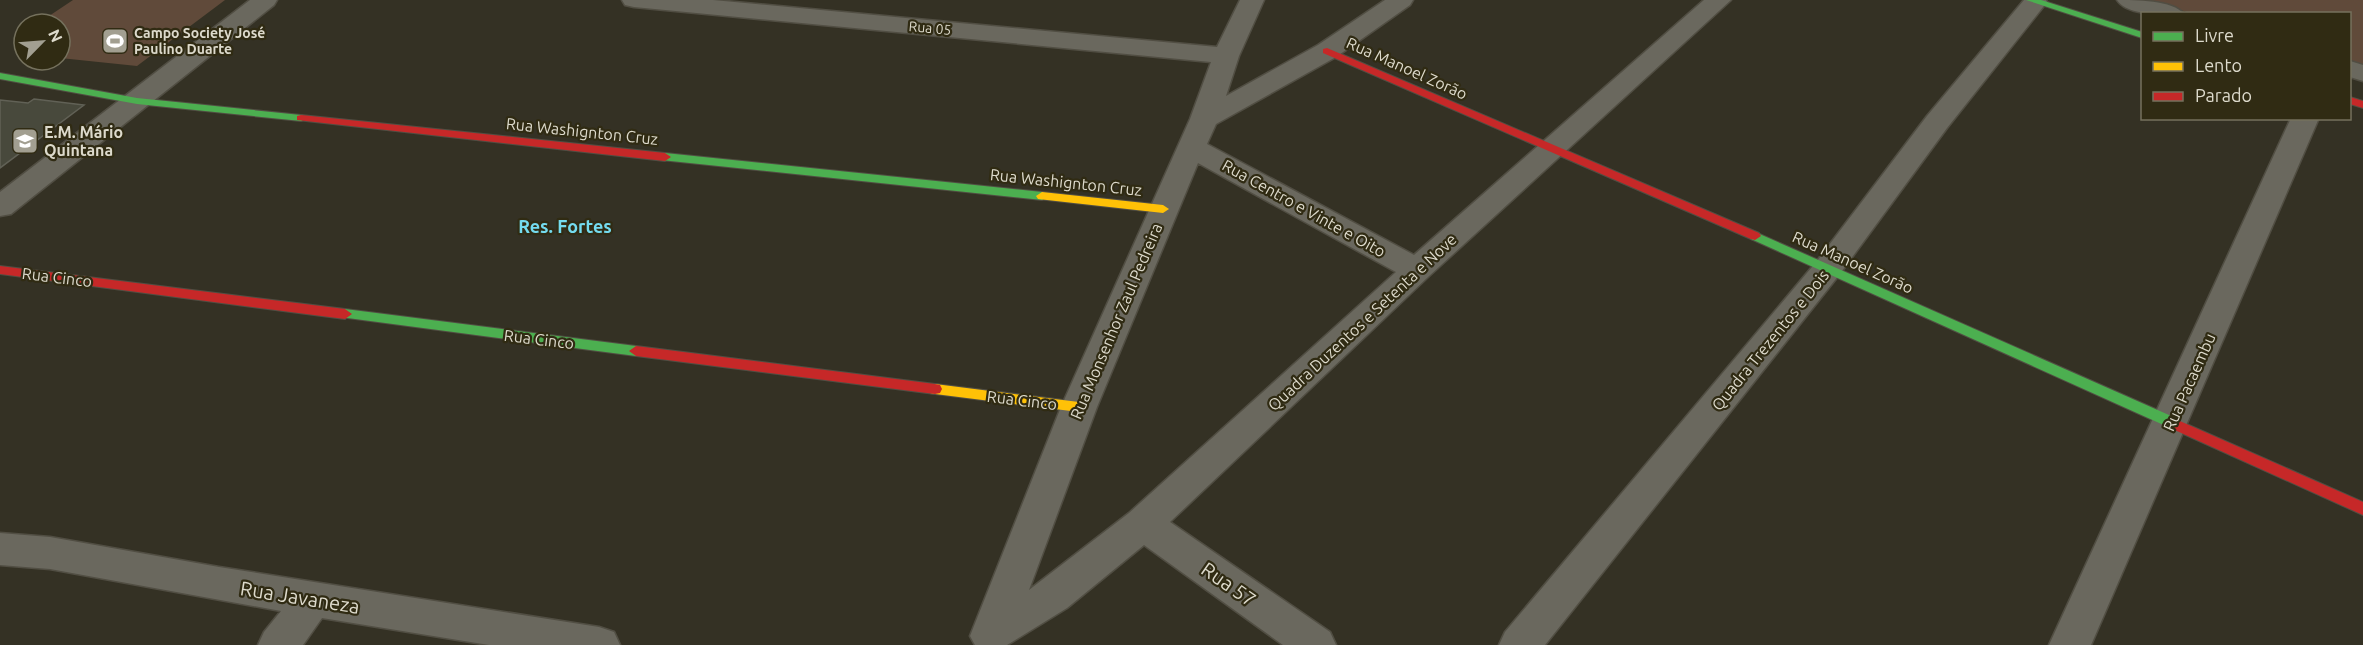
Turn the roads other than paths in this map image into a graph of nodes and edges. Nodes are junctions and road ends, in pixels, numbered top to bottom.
1 (265, 0) edge
2 (634, 0) edge
3 (1252, 0) edge
4 (1401, 0) edge
5 (1719, 0) edge
6 (2129, 0) edge
7 (2033, 1) edge
8 (2166, 12) edge
9 (2141, 35) edge
10 (1327, 51) junction
11 (1226, 56) junction
12 (0, 76) edge
13 (137, 101) junction
14 (2304, 120) edge
15 (1198, 133) junction
16 (1552, 149) junction
17 (0, 207) edge
18 (1163, 209) junction
19 (1828, 268) junction
20 (0, 270) edge
21 (1417, 270) junction
22 (1079, 407) junction
23 (2171, 422) junction
24 (2363, 509) edge
25 (1143, 524) junction
26 (1, 550) edge
27 (313, 599) junction
28 (990, 638) edge
29 (279, 645) edge
30 (599, 645) edge
31 (1315, 645) edge
32 (1520, 645) edge
33 (2070, 645) edge

1 - 13 street
2 - 11 street, Rua 05
3 - 11 street, Rua Monsenhor Zaul Pedreira
4 - 10 street
5 - 16 street, Quadra Duzentos e Setenta e Nove
6 - 8 street
7 - 9 street
7 - 19 street, Quadra Trezentos e Dois
10 - 15 street
10 - 16 street, Rua Manoel Zorão
11 - 15 street, Rua Monsenhor Zaul Pedreira
12 - 13 street, Rua Washignton Cruz
13 - 17 street
13 - 18 street, Rua Washignton Cruz
14 - 23 street, Rua Pacaembu
15 - 18 street, Rua Monsenhor Zaul Pedreira
15 - 21 street, Rua Centro e Vinte e Oito
16 - 19 street, Rua Manoel Zorão
16 - 21 street, Quadra Duzentos e Setenta e Nove
18 - 22 street, Rua Monsenhor Zaul Pedreira
19 - 23 street, Rua Manoel Zorão
19 - 32 street, Quadra Trezentos e Dois
20 - 22 street, Rua Cinco
21 - 25 street, Quadra Duzentos e Setenta e Nove
22 - 28 street, Rua Monsenhor Zaul Pedreira
23 - 24 street, Rua Manoel Zorão
23 - 33 street, Rua Pacaembu
25 - 28 street, Quadra Duzentos e Setenta e Nove
25 - 31 street, Rua 57
26 - 27 street, Rua Javaneza
27 - 29 street
27 - 30 street, Rua Javaneza

